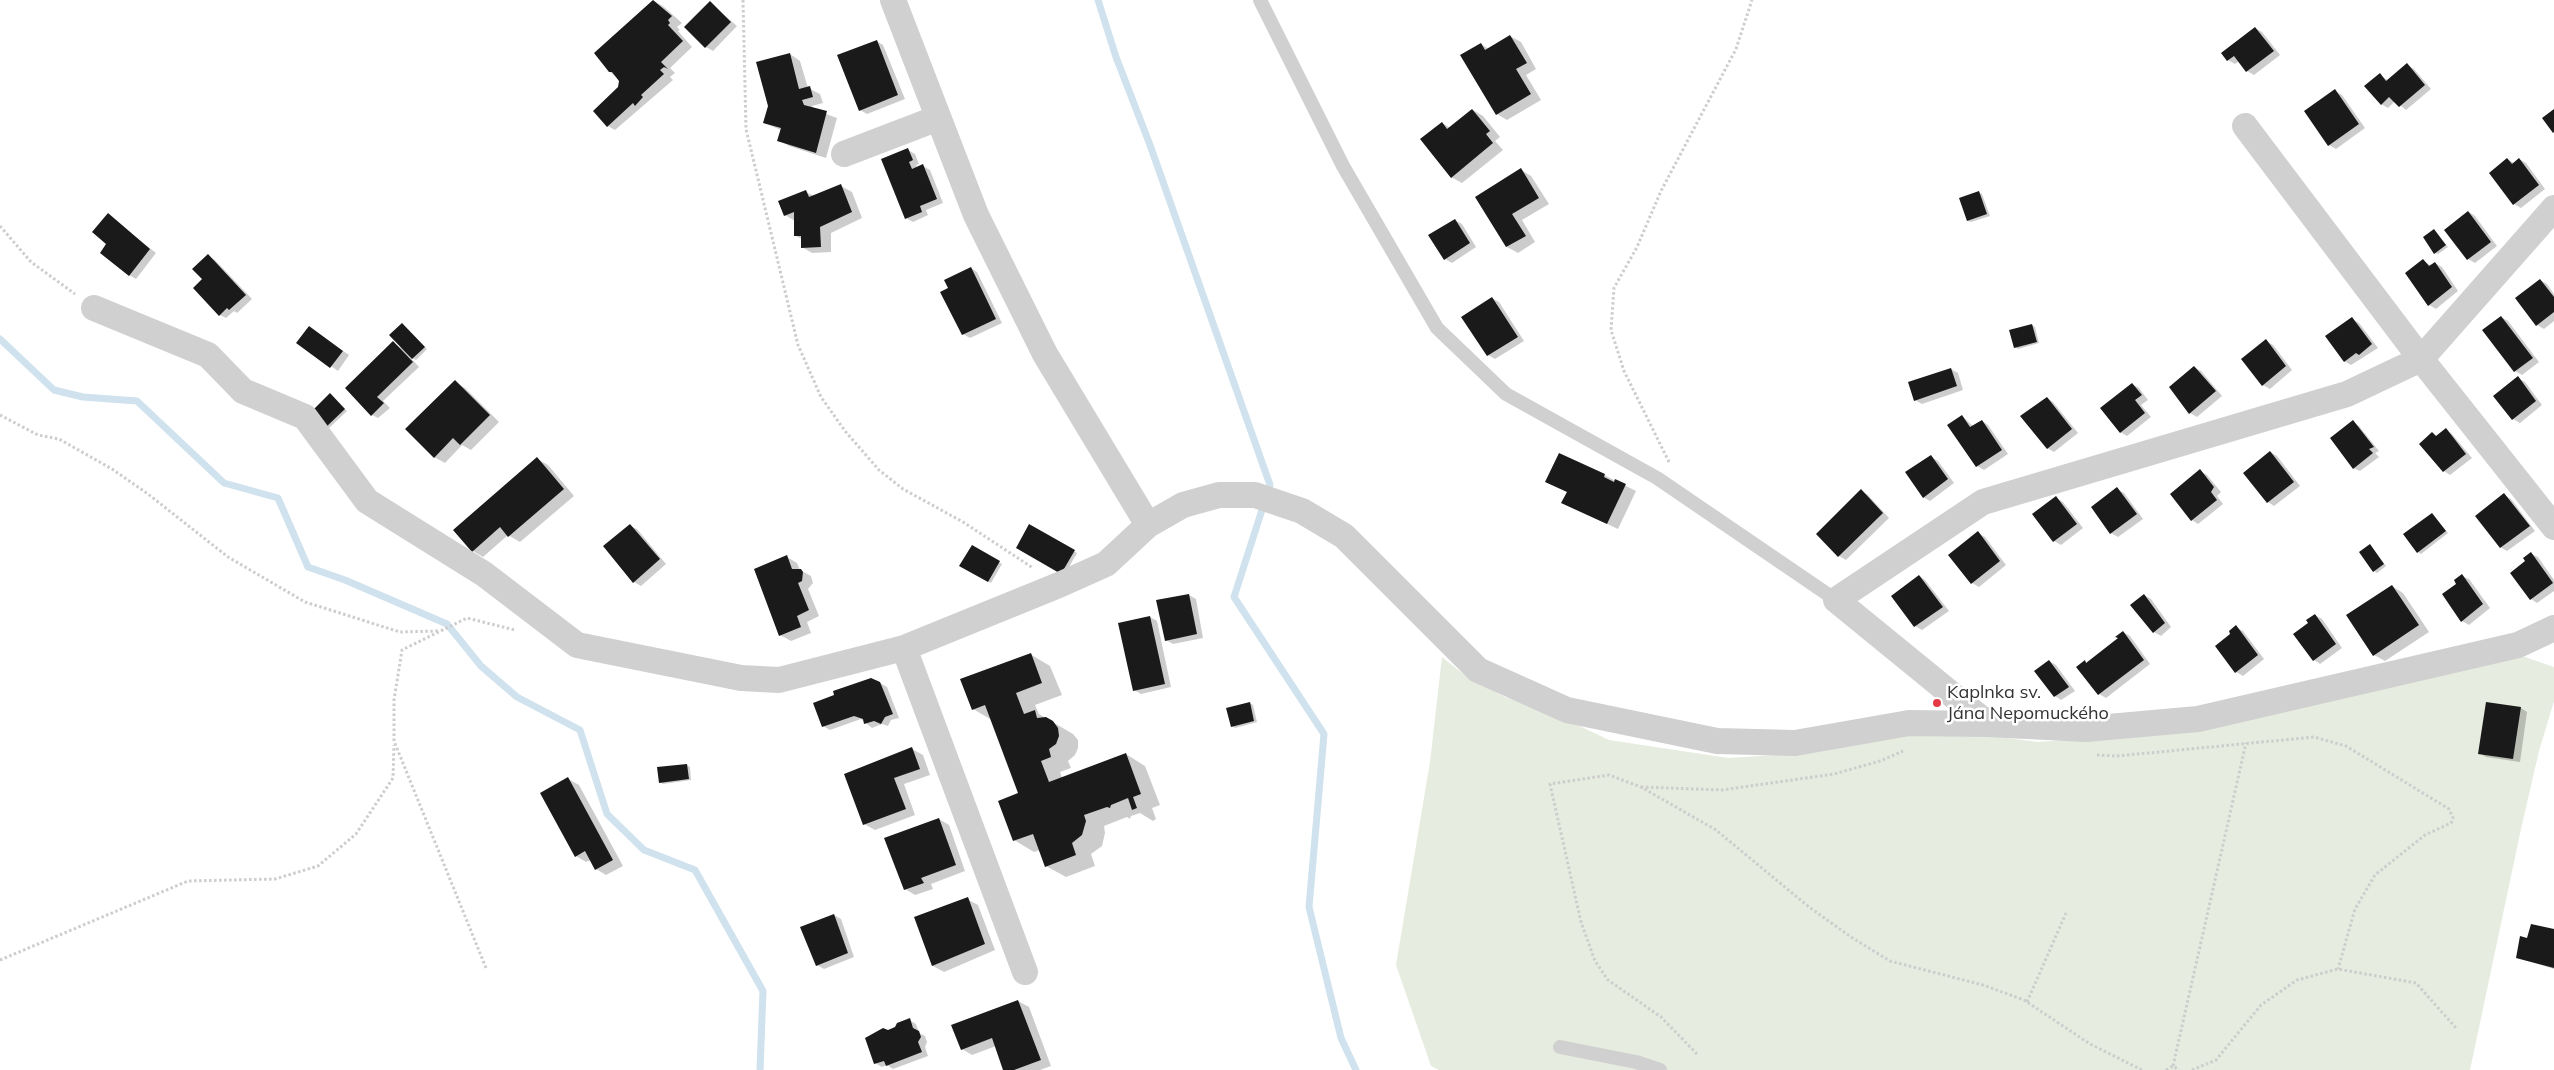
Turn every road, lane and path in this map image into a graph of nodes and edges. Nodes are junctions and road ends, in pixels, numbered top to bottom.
1 (743, 0) edge
2 (893, 0) edge
3 (1260, 0) edge
4 (1752, 0) edge
5 (938, 118) junction
6 (2244, 126) dead end
7 (844, 154) dead end
8 (2554, 208) edge
9 (0, 226) edge
10 (94, 308) joint
11 (2421, 359) junction
12 (0, 415) edge
13 (1671, 466) dead end
14 (1148, 525) junction
15 (2554, 527) edge
16 (1059, 585) junction
17 (1836, 600) junction
18 (2554, 628) edge
19 (439, 631) junction
20 (522, 632) dead end
21 (904, 648) junction
22 (1988, 724) junction
23 (394, 742) junction
24 (2246, 744) junction
25 (1904, 750) dead end
26 (2091, 754) dead end
27 (1641, 788) junction
28 (2066, 913) dead end
29 (0, 960) edge
30 (486, 968) dead end
31 (2338, 969) junction
32 (1025, 972) dead end
33 (2027, 1002) junction
34 (2456, 1028) dead end
35 (1560, 1047) dead end
36 (1697, 1054) dead end
37 (2173, 1066) junction
38 (1660, 1070) edge
39 (2142, 1070) edge
40 (2166, 1070) edge
41 (2179, 1070) edge
42 (2192, 1070) edge

1 - 16 path
2 - 5 street
3 - 17 lane
4 - 13 path
5 - 7 street
5 - 14 street
6 - 11 street
8 - 11 street
9 - 10 path
10 - 21 street
11 - 15 street
11 - 17 street
12 - 19 path
14 - 16 street
14 - 22 street
16 - 21 street
17 - 22 street
18 - 22 street
19 - 20 path
19 - 23 path
21 - 32 street
23 - 29 path
23 - 30 path
24 - 26 path
24 - 31 path
24 - 37 path
25 - 27 path
27 - 33 path
27 - 36 path
28 - 33 path
31 - 34 path
31 - 42 path
33 - 39 path
35 - 38 lane
37 - 40 path
37 - 41 path

